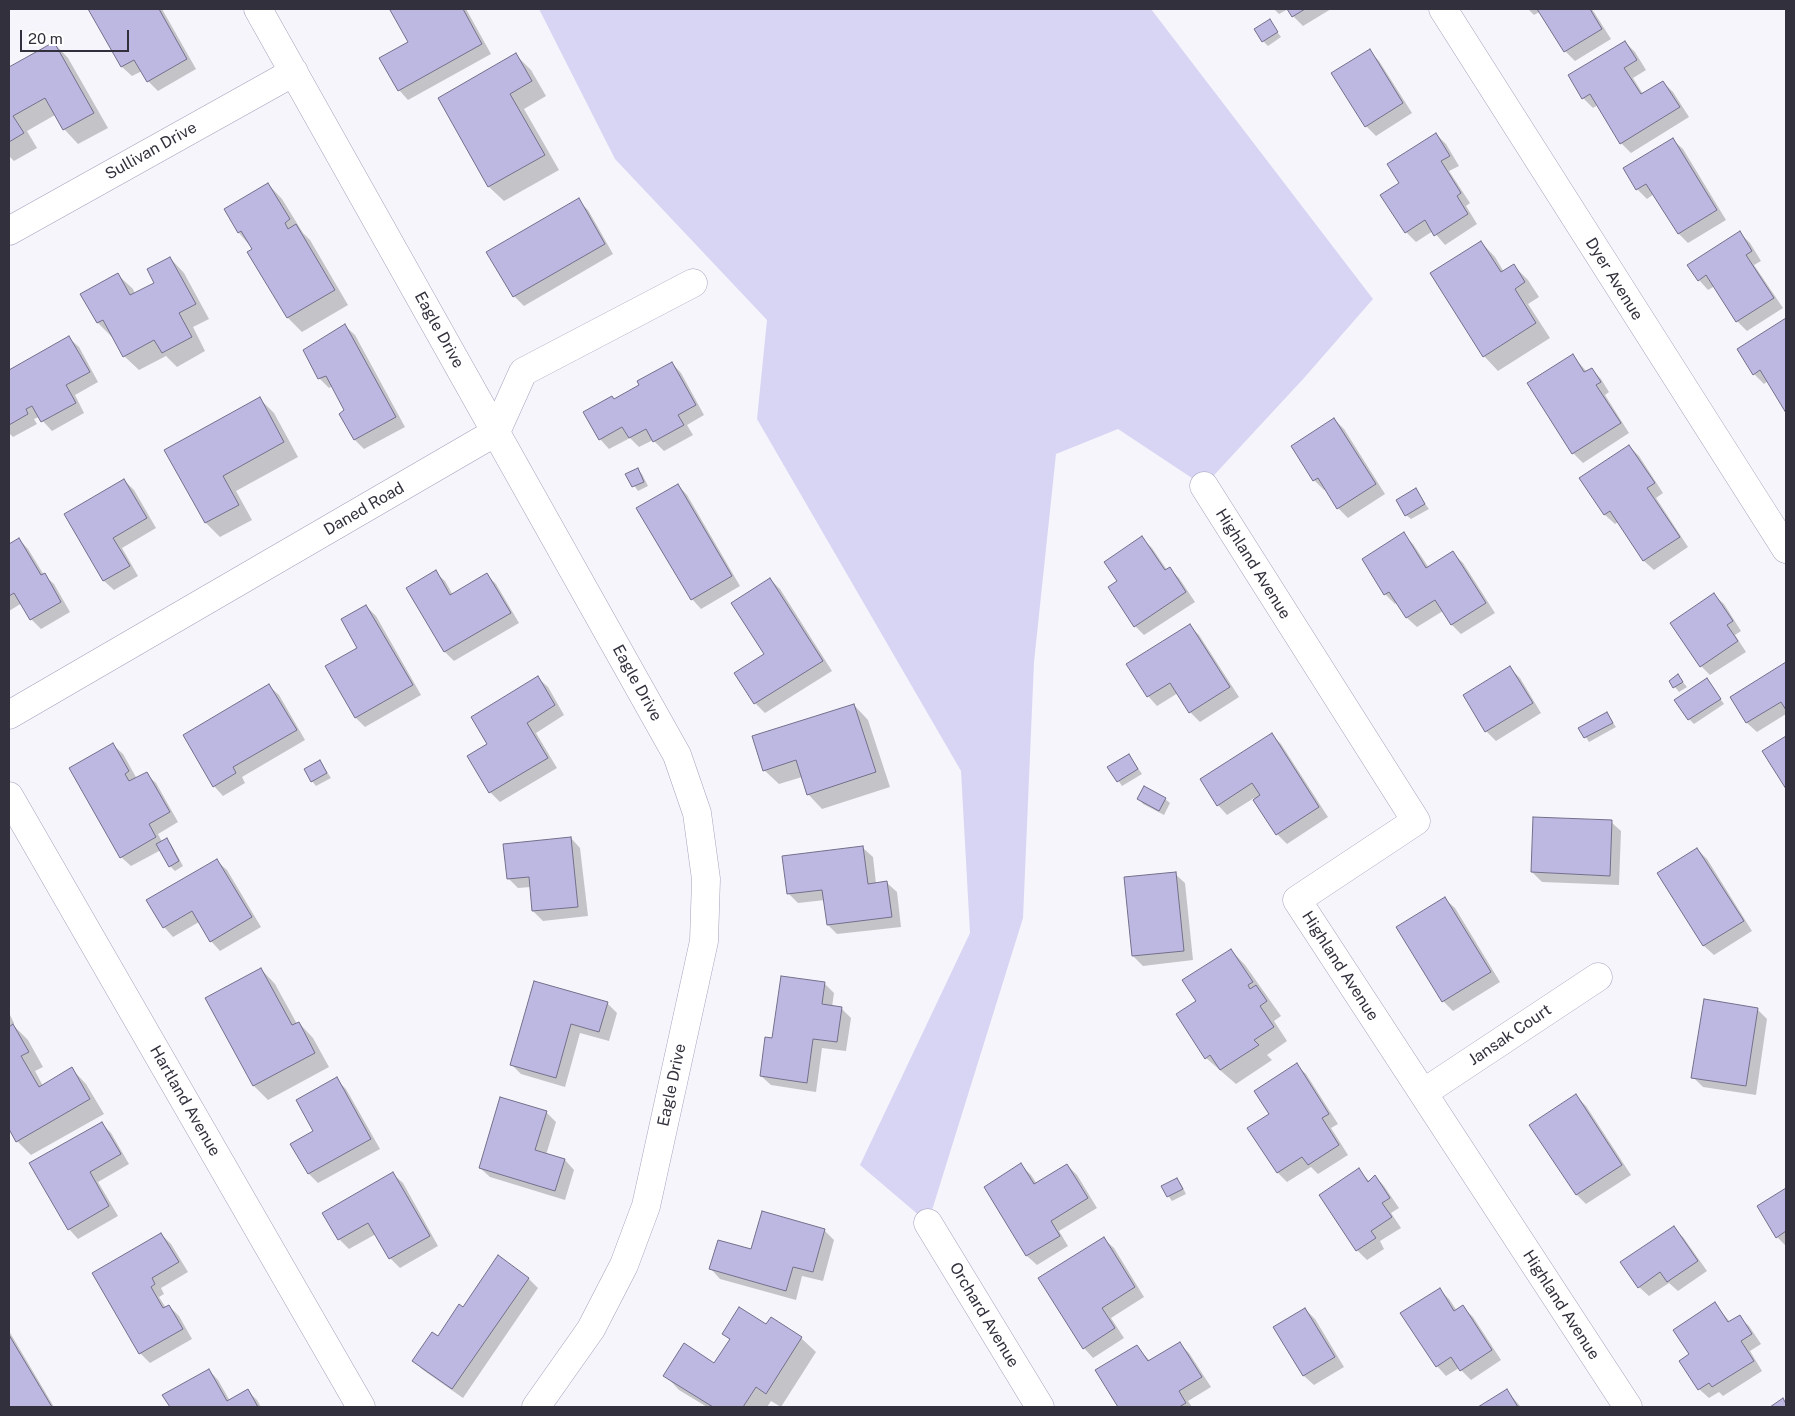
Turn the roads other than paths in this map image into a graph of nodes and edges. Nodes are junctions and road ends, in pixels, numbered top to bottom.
1 (258, 9) edge
2 (1443, 9) edge
3 (294, 72) junction
4 (9, 230) edge
5 (693, 283) dead end
6 (496, 432) junction
7 (1204, 486) dead end
8 (1786, 550) edge
9 (9, 715) edge
10 (9, 796) edge
11 (1598, 977) dead end
12 (1423, 1093) junction
13 (928, 1223) dead end
14 (362, 1407) edge
15 (536, 1407) edge
16 (1040, 1407) edge
17 (1628, 1407) edge

1 - 3 street, Eagle Drive
2 - 8 street, Dyer Avenue
3 - 4 street, Sullivan Drive
3 - 6 street, Eagle Drive
5 - 6 street
6 - 9 street, Daned Road
6 - 15 street, Eagle Drive
7 - 12 street, Highland Avenue
10 - 14 street, Hartland Avenue
11 - 12 street, Jansak Court
12 - 17 street, Highland Avenue
13 - 16 street, Orchard Avenue

